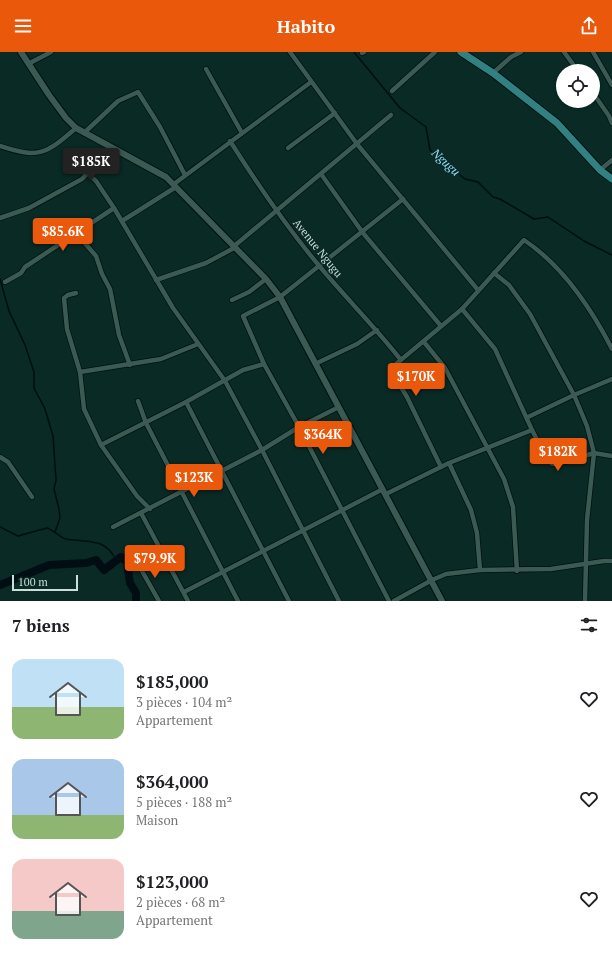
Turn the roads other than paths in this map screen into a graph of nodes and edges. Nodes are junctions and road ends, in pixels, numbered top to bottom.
1 (20, 52) edge
2 (51, 52) edge
3 (290, 52) edge
4 (435, 52) edge
5 (461, 52) edge
6 (521, 52) edge
7 (564, 52) edge
8 (593, 52) edge
9 (28, 64) junction
10 (573, 64) edge
11 (206, 69) dead end
12 (493, 73) junction
13 (311, 82) junction
14 (612, 85) edge
15 (392, 91) dead end
16 (600, 103) edge
17 (334, 113) junction
18 (391, 115) dead end
19 (612, 124) edge
20 (76, 128) junction
21 (242, 132) junction
22 (84, 133) junction
23 (230, 141) junction
24 (357, 144) junction
25 (0, 146) edge
26 (111, 148) junction
27 (288, 148) dead end
28 (612, 160) edge
29 (600, 170) junction
30 (88, 174) junction
31 (186, 174) junction
32 (321, 174) junction
33 (612, 179) edge
34 (175, 186) junction
35 (403, 199) junction
36 (114, 208) junction
37 (276, 210) junction
38 (0, 218) edge
39 (122, 221) junction
40 (76, 233) junction
41 (363, 233) junction
42 (234, 247) junction
43 (320, 266) junction
44 (494, 273) junction
45 (266, 279) junction
46 (156, 280) junction
47 (5, 282) dead end
48 (478, 290) junction
49 (76, 293) dead end
50 (280, 297) junction
51 (232, 300) dead end
52 (462, 309) junction
53 (441, 326) junction
54 (377, 330) junction
55 (424, 342) junction
56 (198, 344) junction
57 (612, 349) edge
58 (401, 360) junction
59 (264, 364) junction
60 (315, 364) junction
61 (130, 365) junction
62 (80, 372) junction
63 (612, 379) edge
64 (225, 381) junction
65 (574, 395) junction
66 (138, 401) dead end
67 (186, 402) junction
68 (339, 407) junction
69 (528, 417) junction
70 (146, 423) junction
71 (299, 427) junction
72 (532, 430) junction
73 (101, 445) junction
74 (488, 447) junction
75 (262, 450) junction
76 (594, 452) junction
77 (612, 456) edge
78 (0, 457) edge
79 (449, 463) junction
80 (441, 467) junction
81 (222, 470) junction
82 (182, 492) junction
83 (385, 492) junction
84 (32, 497) dead end
85 (150, 509) junction
86 (342, 510) junction
87 (141, 513) junction
88 (113, 527) dead end
89 (302, 530) junction
90 (263, 551) junction
91 (612, 561) edge
92 (138, 564) dead end
93 (585, 564) junction
94 (480, 570) junction
95 (517, 571) junction
96 (223, 573) junction
97 (432, 580) junction
98 (184, 592) junction
99 (159, 601) edge
100 (188, 601) edge
101 (238, 601) edge
102 (289, 601) edge
103 (339, 601) edge
104 (389, 601) edge
105 (394, 601) edge
106 (442, 601) edge
107 (585, 601) edge

1 - 9 street
2 - 9 street
3 - 13 street
4 - 15 street
5 - 12 main road
6 - 12 street
7 - 10 street
8 - 14 street
9 - 20 street
11 - 21 street
12 - 29 main road
13 - 17 street
13 - 21 street
16 - 19 street
17 - 24 street
17 - 27 street
18 - 24 street
20 - 22 street
20 - 25 street
21 - 23 street
22 - 26 street
22 - 31 street
23 - 31 street
23 - 37 street, Avenue Ngugu
24 - 32 street
24 - 35 street
26 - 30 street
26 - 34 street
28 - 29 street
29 - 33 main road
30 - 36 street
30 - 38 street
31 - 34 street
32 - 37 street
32 - 41 street
34 - 39 street
34 - 42 street
35 - 41 street
35 - 48 street
36 - 39 street
36 - 40 street
37 - 42 street
37 - 43 street, Avenue Ngugu
39 - 46 street
40 - 47 street
40 - 61 street
41 - 43 street
41 - 53 street
42 - 45 street
42 - 46 street
43 - 50 street
43 - 54 street, Avenue Ngugu
44 - 48 street
44 - 57 street
44 - 65 street
45 - 50 street
45 - 51 street
46 - 56 street
48 - 52 street
49 - 62 street
50 - 59 street
50 - 60 street
52 - 53 street
52 - 69 street
53 - 55 street
54 - 58 street, Avenue Ngugu
54 - 60 street
55 - 58 street
55 - 74 street
56 - 61 street
56 - 64 street
58 - 80 street
59 - 64 street
59 - 71 street
60 - 68 street
61 - 62 street
62 - 73 street
63 - 65 street
64 - 67 street
64 - 75 street
65 - 69 street
65 - 76 street
66 - 70 street
67 - 70 street
67 - 81 street
68 - 71 street
68 - 83 street
69 - 72 street
70 - 73 street
70 - 82 street
71 - 75 street
71 - 86 street
72 - 74 street
72 - 76 street
73 - 85 street
74 - 79 street
74 - 95 street
75 - 81 street
75 - 89 street
76 - 77 street
76 - 93 street
78 - 84 street
79 - 80 street
79 - 94 street
80 - 83 street
81 - 82 street
81 - 90 street
82 - 85 street
82 - 96 street
83 - 86 street
83 - 97 street
85 - 87 street
86 - 89 street
86 - 104 street
87 - 88 street
87 - 98 street
89 - 90 street
89 - 103 street
90 - 96 street
90 - 102 street
91 - 93 street
92 - 99 street
93 - 95 street
93 - 107 street
94 - 95 street
94 - 97 street
96 - 98 street
96 - 101 street
97 - 105 street
97 - 106 street
98 - 100 street

